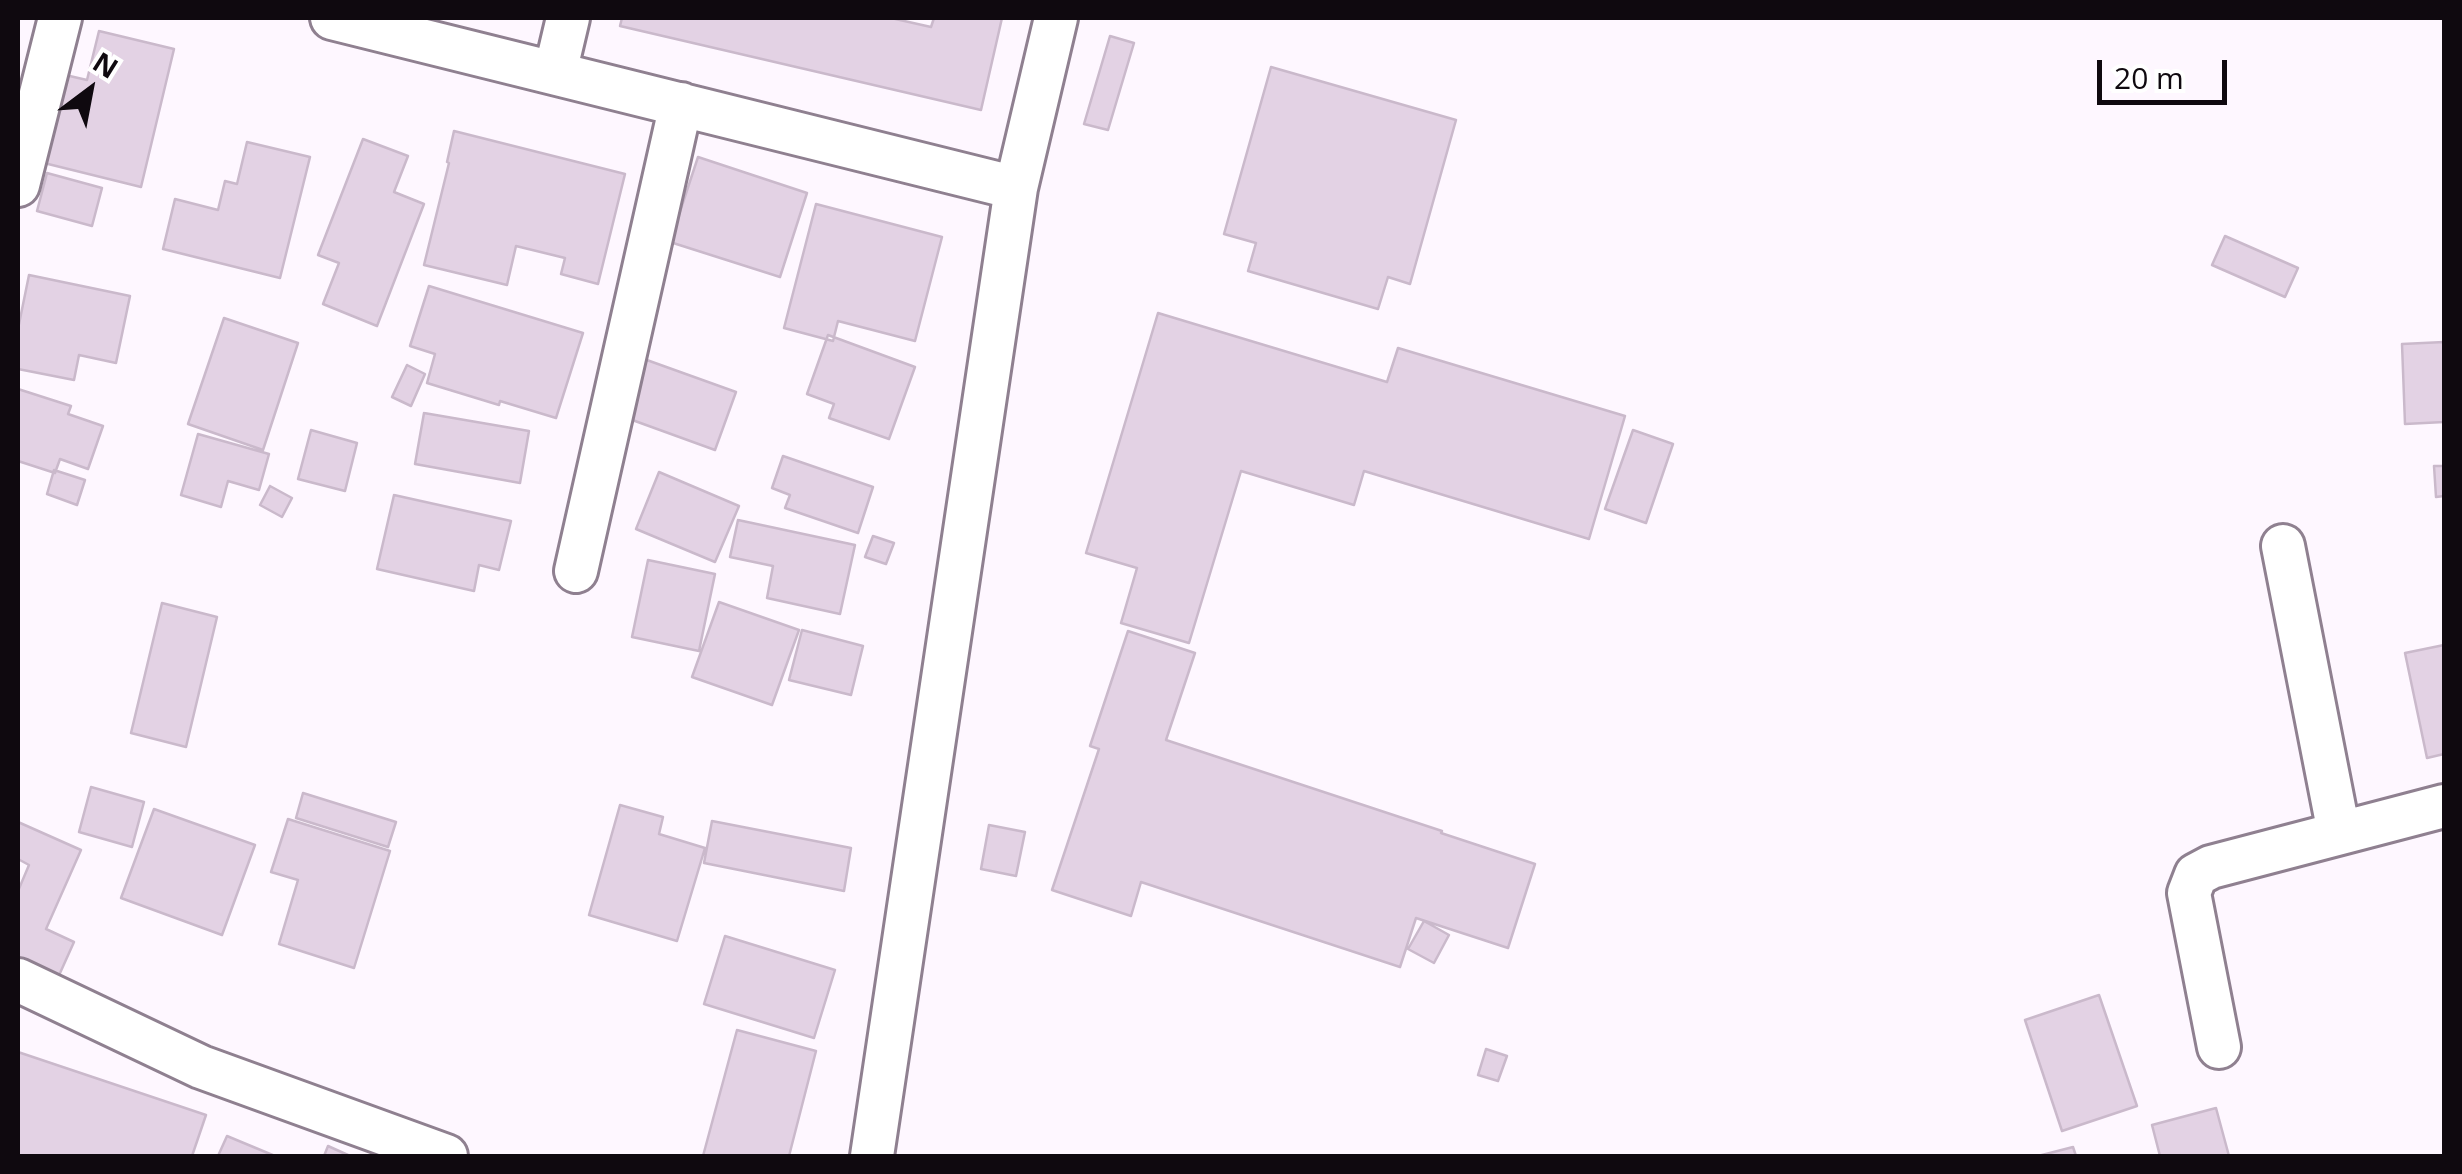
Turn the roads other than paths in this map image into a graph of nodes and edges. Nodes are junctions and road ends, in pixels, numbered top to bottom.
1 (60, 18) edge
2 (332, 18) edge
3 (568, 18) edge
4 (1056, 18) edge
5 (555, 73) junction
6 (680, 104) junction
7 (18, 185) edge
8 (1016, 188) junction
9 (2283, 546) dead end
10 (576, 572) dead end
11 (2444, 806) edge
12 (2338, 834) junction
13 (18, 980) edge
14 (2220, 1047) dead end
15 (446, 1156) edge
16 (872, 1156) edge

1 - 7 street
2 - 5 street
3 - 5 street
4 - 8 street
5 - 6 street
6 - 8 street
6 - 10 street
8 - 16 street
9 - 12 street
11 - 12 street
12 - 14 street
13 - 15 street

